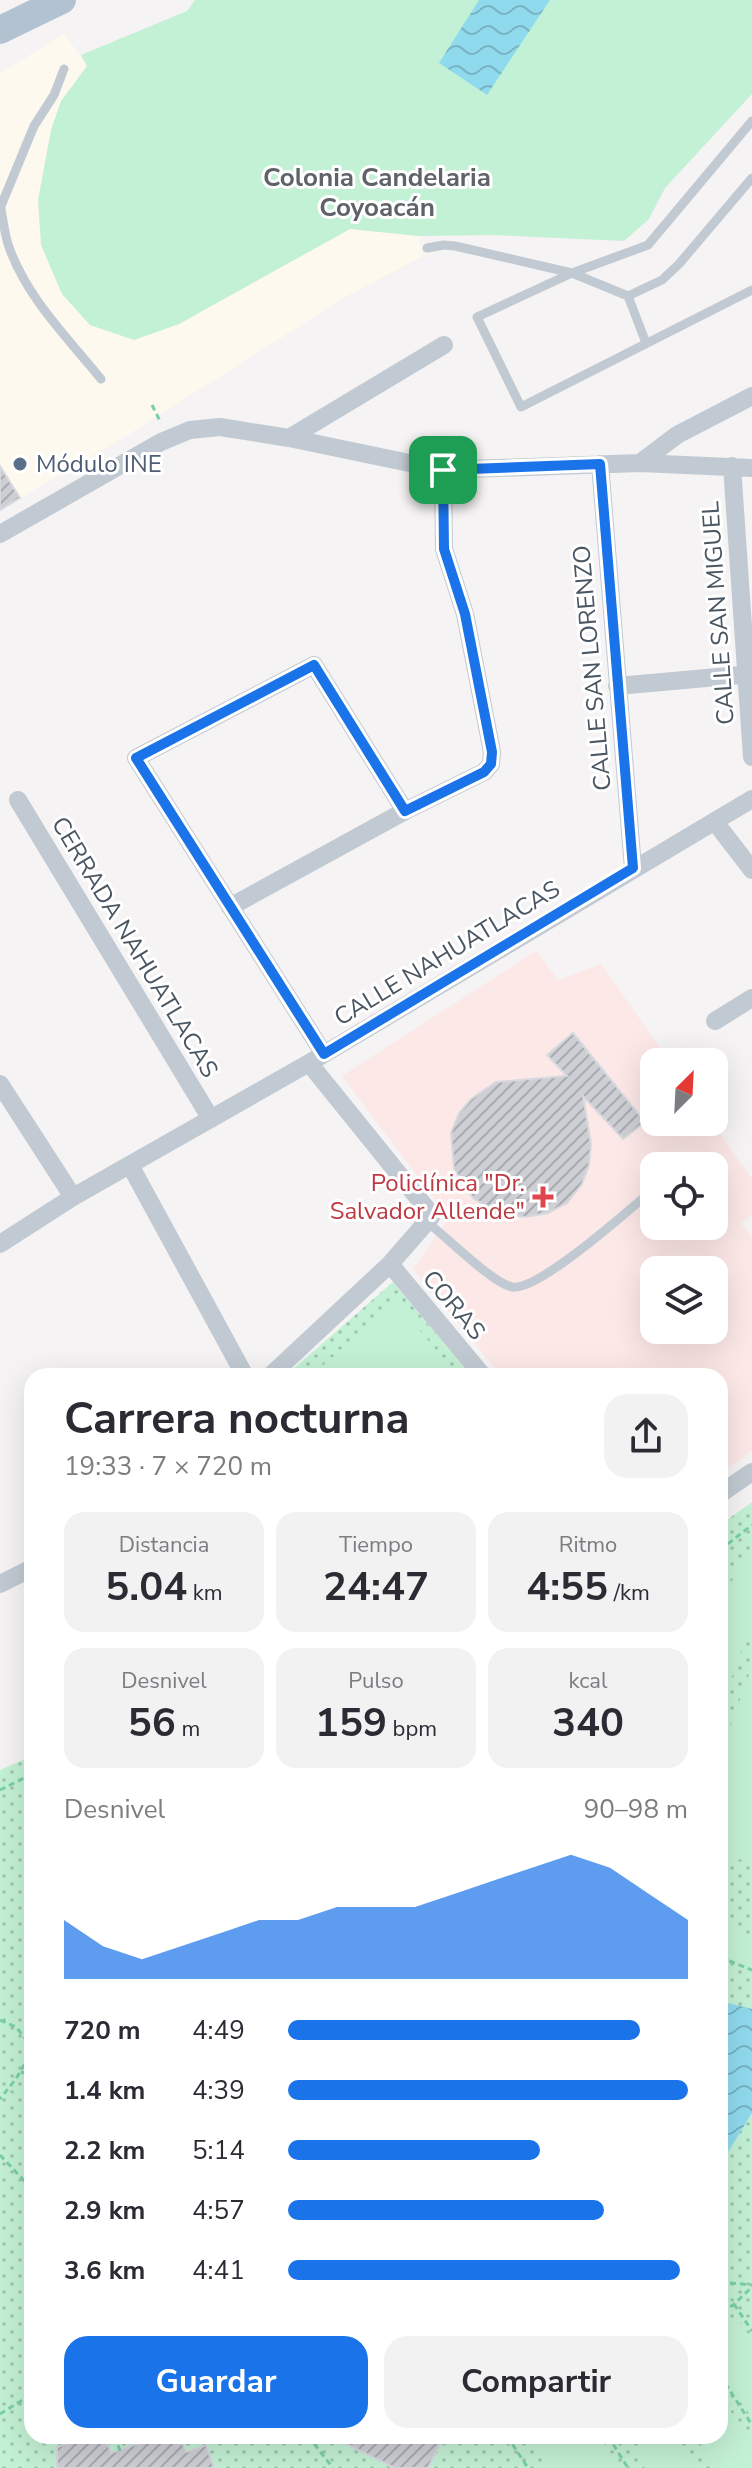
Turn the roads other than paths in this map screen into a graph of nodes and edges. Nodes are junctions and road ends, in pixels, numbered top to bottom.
1 (62, 0) edge
2 (0, 30) edge
3 (64, 69) dead end
4 (752, 121) edge
5 (752, 178) edge
6 (0, 205) edge
7 (427, 248) dead end
8 (572, 273) junction
9 (752, 290) edge
10 (628, 296) junction
11 (646, 343) junction
12 (444, 345) dead end
13 (101, 379) dead end
14 (752, 396) edge
15 (289, 438) junction
16 (640, 463) junction
17 (600, 464) junction
18 (732, 466) junction
19 (752, 468) edge
20 (443, 470) junction
21 (0, 534) edge
22 (749, 675) edge
23 (617, 686) junction
24 (752, 757) edge
25 (752, 799) edge
26 (18, 800) dead end
27 (405, 811) junction
28 (715, 822) junction
29 (633, 868) junction
30 (752, 870) edge
31 (230, 907) junction
32 (752, 998) edge
33 (715, 1021) dead end
34 (317, 1059) junction
35 (1, 1086) edge
36 (211, 1119) junction
37 (130, 1165) junction
38 (73, 1197) junction
39 (640, 1201) edge
40 (427, 1216) junction
41 (0, 1244) edge
42 (390, 1264) junction
43 (241, 1368) edge
44 (279, 1368) edge
45 (476, 1368) edge
46 (752, 1472) edge
47 (728, 1488) edge
48 (24, 1572) edge
49 (0, 1584) edge

1 - 2 main road
3 - 6 lane
4 - 8 lane
5 - 10 lane
6 - 13 lane
7 - 8 lane
8 - 10 lane
8 - 11 lane
9 - 11 lane
10 - 11 lane
12 - 15 street
14 - 16 street
15 - 20 street
15 - 21 street
16 - 17 street
16 - 18 street
17 - 20 street
17 - 23 street, CALLE SAN LORENZO
18 - 19 street
18 - 22 street, CALLE SAN MIGUEL
20 - 27 street
22 - 23 street
22 - 24 street, CALLE SAN MIGUEL
23 - 29 street, CALLE SAN LORENZO
25 - 28 street, CALLE NAHUATLACAS
26 - 36 street, CERRADA NAHUATLACAS
27 - 31 street
27 - 31 street
28 - 29 street, CALLE NAHUATLACAS
28 - 30 street
29 - 34 street, CALLE NAHUATLACAS
31 - 34 street
32 - 33 street
34 - 36 street, CALLE NAHUATLACAS
34 - 40 street
35 - 38 street
36 - 37 street, CALLE NAHUATLACAS
37 - 38 street, CALLE NAHUATLACAS
37 - 43 street
38 - 41 street, CALLE NAHUATLACAS
39 - 40 lane
40 - 42 street
42 - 44 street
42 - 45 street, CORAS
46 - 47 street
48 - 49 street

